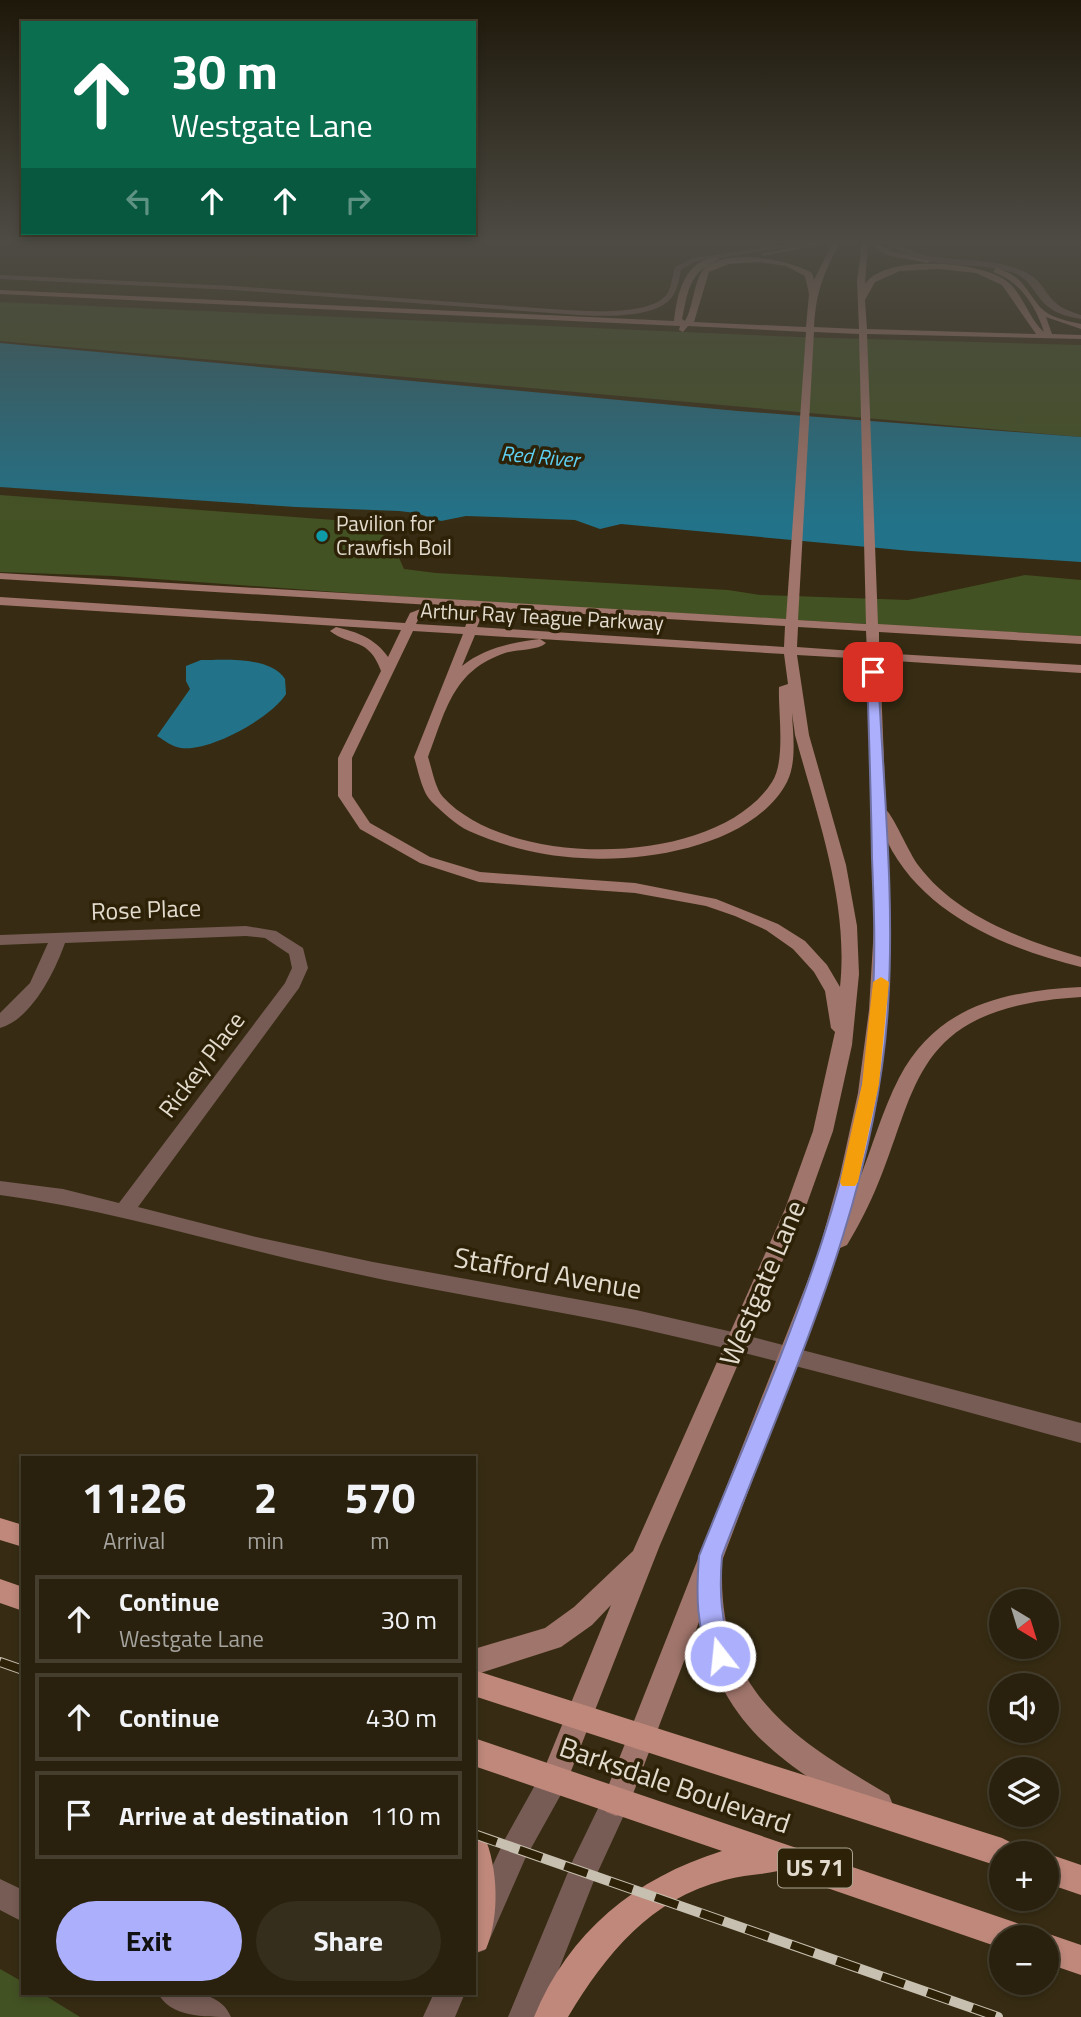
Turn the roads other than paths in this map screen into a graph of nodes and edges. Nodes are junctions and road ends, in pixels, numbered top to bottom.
1 (809, 338) edge
2 (863, 338) edge
3 (992, 338) edge
4 (1006, 338) edge
5 (1046, 338) edge
6 (1069, 338) edge
7 (1049, 340) junction
8 (1081, 343) edge
9 (0, 576) edge
10 (0, 601) edge
11 (425, 602) junction
12 (480, 605) junction
13 (449, 606) junction
14 (236, 618) junction
15 (408, 628) junction
16 (469, 632) junction
17 (1081, 640) edge
18 (614, 641) junction
19 (790, 652) junction
20 (1081, 670) edge
21 (388, 673) junction
22 (447, 696) junction
23 (876, 784) junction
24 (58, 938) junction
25 (0, 940) edge
26 (290, 946) joint
27 (1081, 962) edge
28 (1081, 992) edge
29 (0, 1022) edge
30 (843, 1045) junction
31 (0, 1188) edge
32 (124, 1211) junction
33 (827, 1257) junction
34 (737, 1342) junction
35 (790, 1356) junction
36 (1081, 1433) edge
37 (0, 1529) edge
38 (21, 1535) edge
39 (645, 1553) junction
40 (710, 1556) junction
41 (0, 1591) edge
42 (21, 1598) edge
43 (476, 1661) edge
44 (476, 1684) edge
45 (578, 1717) junction
46 (641, 1737) junction
47 (476, 1753) edge
48 (554, 1779) junction
49 (616, 1802) junction
50 (909, 1823) junction
51 (989, 1849) edge
52 (476, 1855) edge
53 (783, 1856) junction
54 (1059, 1872) edge
55 (1081, 1880) edge
56 (0, 1894) edge
57 (21, 1907) edge
58 (476, 1928) edge
59 (989, 1928) edge
60 (476, 1936) edge
61 (1059, 1952) edge
62 (1081, 1960) edge
63 (176, 1995) edge
64 (449, 1995) edge
65 (215, 2017) edge
66 (439, 2017) edge
67 (524, 2017) edge
68 (550, 2017) edge

1 - 19 main road
2 - 23 main road
3 - 7 main road
4 - 7 main road
5 - 7 main road
6 - 7 main road
7 - 8 main road
9 - 11 main road, Arthur Ray Teague Parkway
10 - 14 main road, Arthur Ray Teague Parkway
11 - 12 main road, Arthur Ray Teague Parkway
11 - 13 main road
12 - 13 main road
12 - 17 main road, Arthur Ray Teague Parkway
13 - 15 main road
13 - 16 main road
14 - 15 main road, Arthur Ray Teague Parkway
14 - 21 main road
15 - 16 main road, Arthur Ray Teague Parkway
15 - 21 main road
16 - 18 main road, Arthur Ray Teague Parkway
16 - 22 main road
18 - 20 main road, Arthur Ray Teague Parkway
18 - 22 main road
19 - 22 main road
19 - 30 main road, Westgate Lane
21 - 30 main road
23 - 27 main road
23 - 33 main road, Westgate Lane
24 - 25 street, Rose Place
24 - 26 street, Rose Place
24 - 29 street
26 - 32 street, Rickey Place
28 - 33 main road
30 - 34 main road, Westgate Lane
31 - 32 street, Stafford Avenue
32 - 34 street, Stafford Avenue
33 - 35 main road, Westgate Lane
34 - 35 street, Stafford Avenue
34 - 39 main road, Westgate Lane
35 - 36 street, Stafford Avenue
35 - 40 main road, Westgate Lane
37 - 38 main road
39 - 43 main road
39 - 45 main road, Westgate Lane
40 - 46 main road, Westgate Lane
40 - 50 main road
41 - 42 main road
44 - 45 main road, Barksdale Boulevard
45 - 46 main road, Barksdale Boulevard
45 - 48 main road, Westgate Lane
46 - 49 main road, Westgate Lane
46 - 50 main road, Barksdale Boulevard
47 - 48 main road, Barksdale Boulevard / US 71
48 - 49 main road, Barksdale Boulevard / US 71
48 - 60 street
49 - 53 main road, Barksdale Boulevard / US 71
49 - 67 street
50 - 51 main road, Barksdale Boulevard
52 - 58 main road
53 - 59 main road, Barksdale Boulevard / US 71
53 - 68 main road
54 - 55 main road
56 - 57 street
61 - 62 main road
63 - 65 street
64 - 66 street

